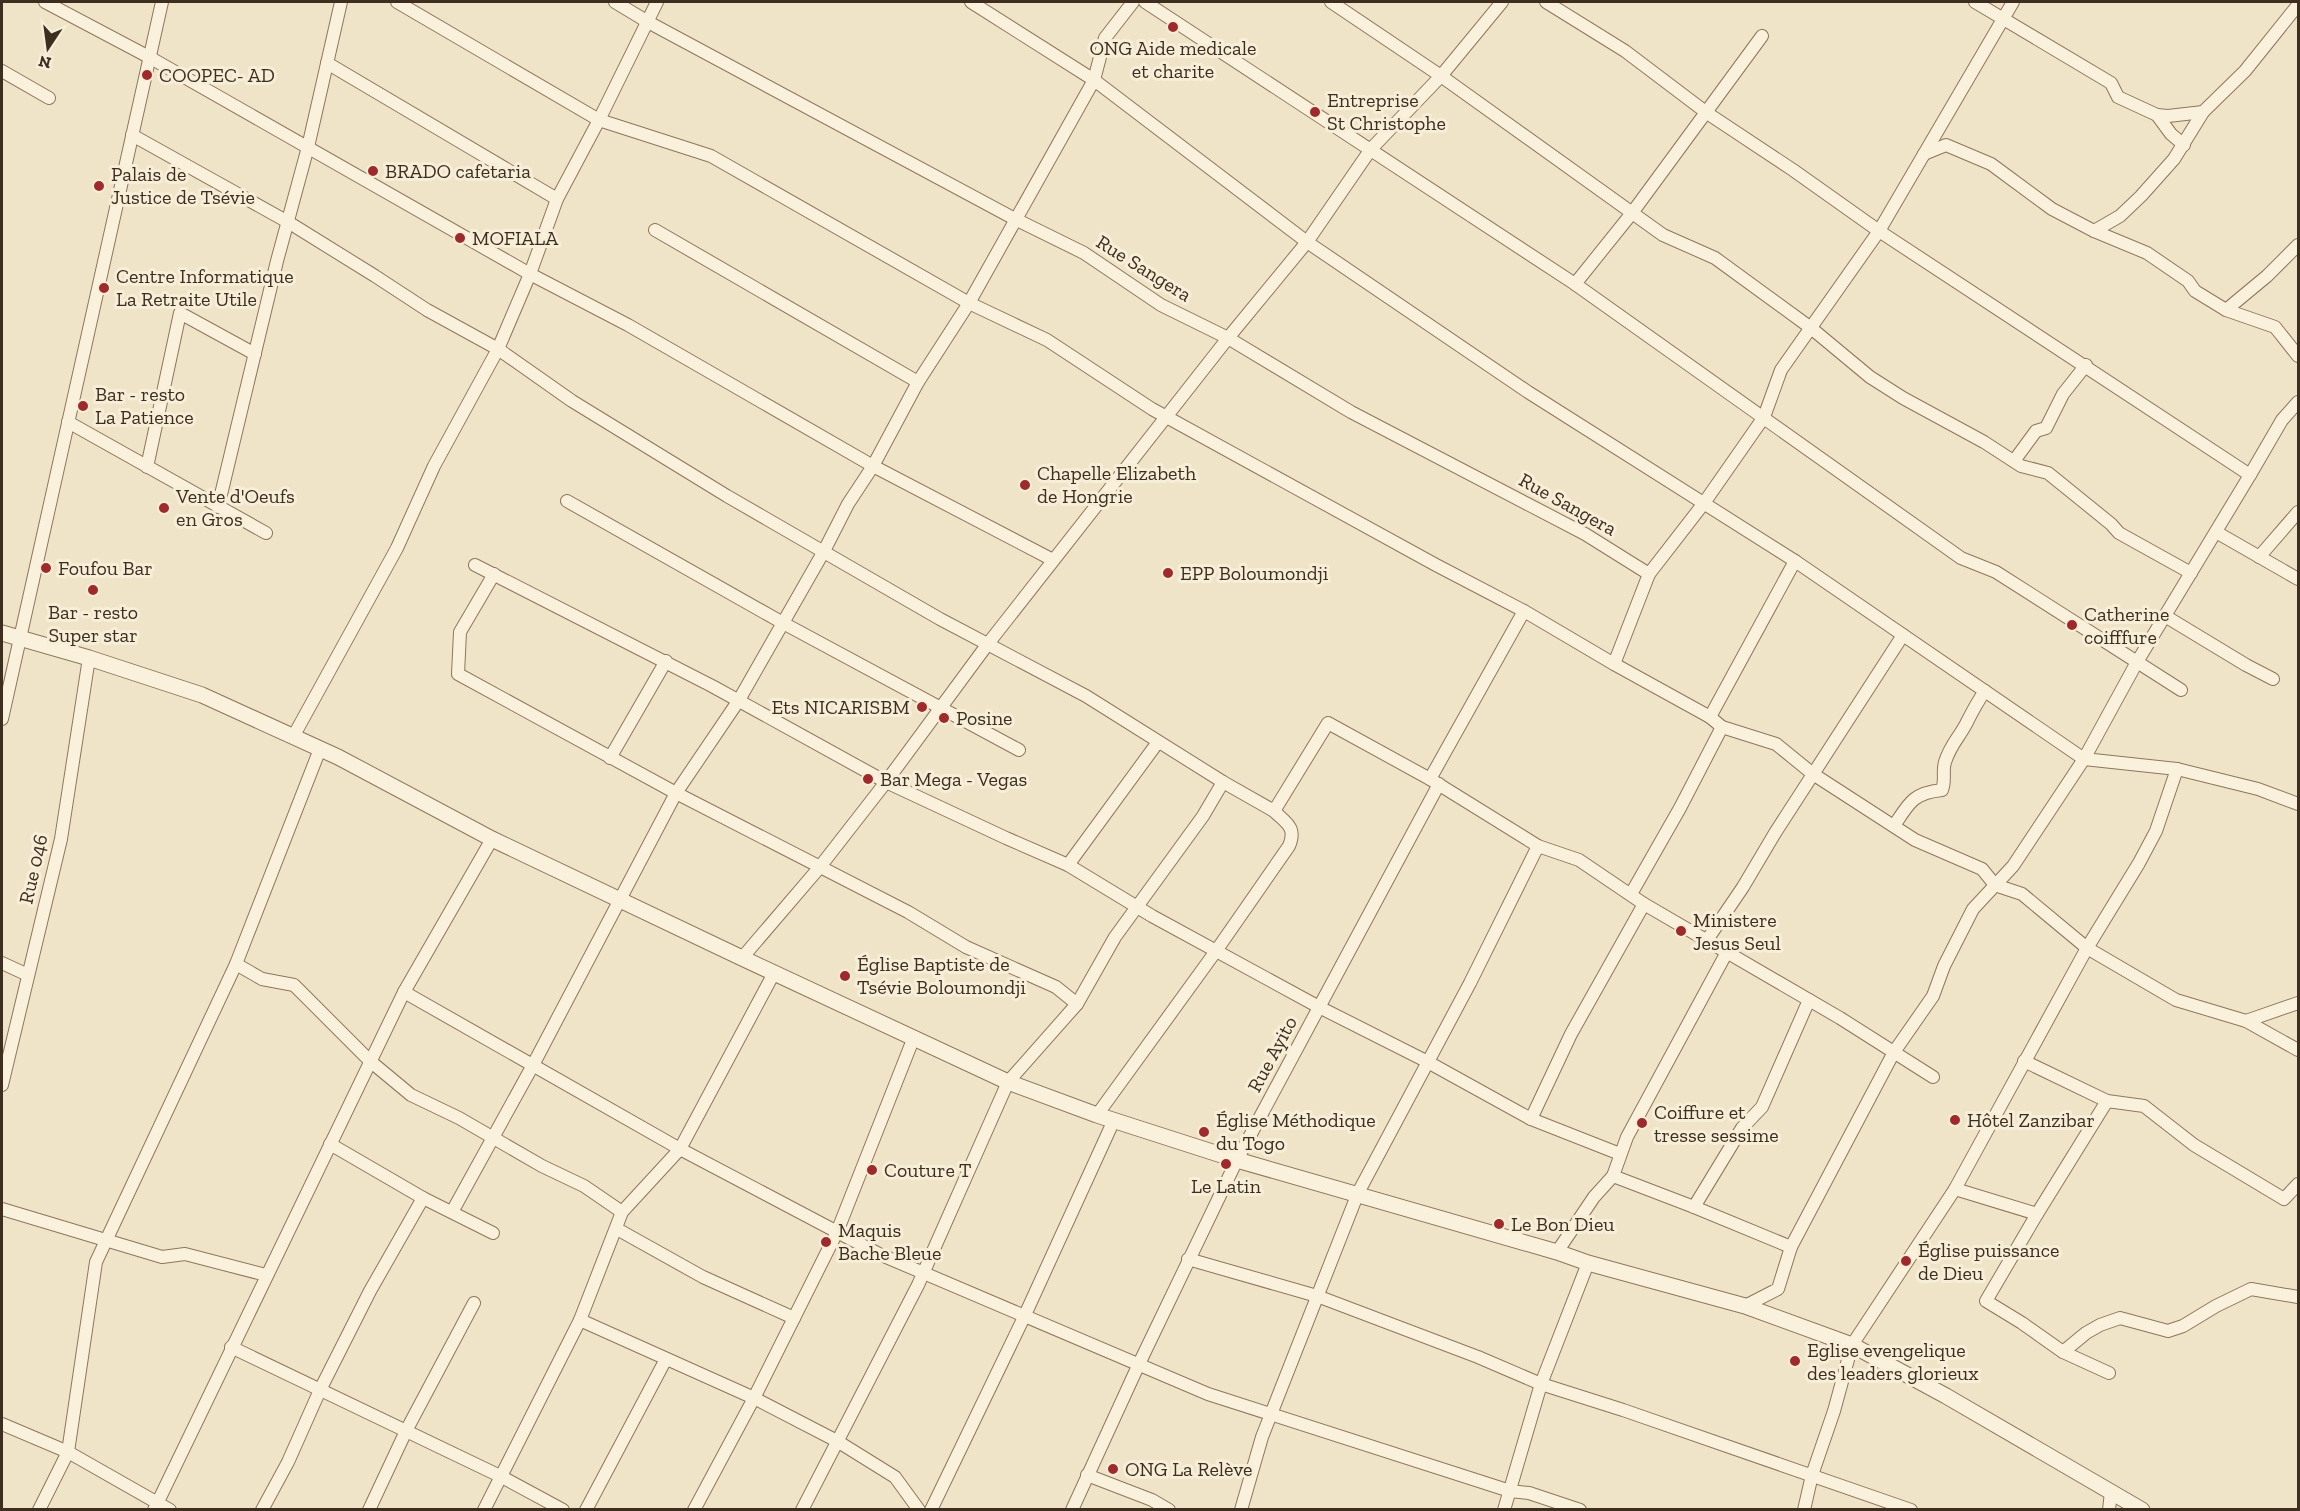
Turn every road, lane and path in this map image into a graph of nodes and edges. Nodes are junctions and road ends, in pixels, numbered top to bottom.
1 (45, 2) edge
2 (162, 2) edge
3 (341, 2) edge
4 (397, 2) edge
5 (615, 2) edge
6 (657, 2) edge
7 (970, 2) edge
8 (1133, 2) edge
9 (1145, 2) edge
10 (1331, 2) edge
11 (1502, 2) edge
12 (1546, 2) edge
13 (1975, 2) edge
14 (2013, 2) edge
15 (2298, 4) edge
16 (2002, 18) junction
17 (648, 22) junction
18 (1762, 36) dead end
19 (149, 57) junction
20 (327, 63) junction
21 (2, 70) edge
22 (1441, 76) junction
23 (1094, 80) junction
24 (48, 98) dead end
25 (2203, 112) junction
26 (1707, 113) junction
27 (2157, 114) junction
28 (599, 120) junction
29 (132, 135) junction
30 (2184, 145) junction
31 (308, 147) junction
32 (1371, 149) junction
33 (1924, 154) junction
34 (557, 199) junction
35 (1632, 213) junction
36 (1015, 219) junction
37 (288, 222) junction
38 (655, 230) dead end
39 (1879, 231) junction
40 (2094, 231) junction
41 (1307, 242) junction
42 (2298, 245) edge
43 (530, 274) junction
44 (1575, 284) junction
45 (969, 303) junction
46 (2226, 310) junction
47 (1811, 328) junction
48 (1228, 338) junction
49 (498, 349) junction
50 (255, 354) junction
51 (2298, 356) edge
52 (2086, 365) junction
53 (918, 382) junction
54 (2298, 402) edge
55 (1167, 417) junction
56 (1764, 417) junction
57 (68, 422) junction
58 (2014, 461) junction
59 (873, 466) junction
60 (147, 467) junction
61 (2250, 475) junction
62 (567, 501) dead end
63 (1704, 502) junction
64 (218, 507) junction
65 (2298, 512) edge
66 (2216, 532) junction
67 (266, 533) dead end
68 (824, 551) junction
69 (2259, 557) junction
70 (1053, 560) junction
71 (1795, 561) junction
72 (475, 566) dead end
73 (2191, 573) junction
74 (494, 574) junction
75 (1649, 574) junction
76 (2298, 579) edge
77 (1524, 611) junction
78 (2165, 616) junction
79 (783, 623) junction
80 (2, 633) edge
81 (1903, 635) junction
82 (21, 639) junction
83 (987, 645) junction
84 (89, 658) junction
85 (666, 662) junction
86 (2137, 662) junction
87 (1614, 664) junction
88 (2273, 679) dead end
89 (2181, 690) dead end
90 (1985, 691) junction
91 (738, 700) junction
92 (940, 707) junction
93 (1710, 717) junction
94 (2, 719) edge
95 (1722, 727) junction
96 (293, 736) junction
97 (1158, 742) junction
98 (320, 749) junction
99 (1019, 750) dead end
100 (610, 758) junction
101 (2084, 759) junction
102 (2177, 769) junction
103 (1813, 774) junction
104 (1435, 781) junction
105 (886, 782) junction
106 (1223, 783) junction
107 (676, 793) junction
108 (2298, 804) edge
109 (1274, 811) junction
110 (1894, 826) junction
111 (492, 839) junction
112 (1538, 846) junction
113 (1068, 865) junction
114 (819, 868) junction
115 (1995, 885) junction
116 (1631, 894) junction
117 (620, 898) junction
118 (1644, 904) junction
119 (1138, 908) junction
120 (1707, 940) junction
121 (2087, 948) junction
122 (1216, 951) junction
123 (1727, 952) junction
124 (742, 958) junction
125 (2, 963) edge
126 (236, 964) junction
127 (774, 973) junction
128 (27, 975) junction
129 (404, 992) junction
130 (1809, 1000) junction
131 (2298, 1003) edge
132 (1077, 1004) junction
133 (1319, 1007) junction
134 (2246, 1021) junction
135 (914, 1037) junction
136 (2298, 1050) edge
137 (1894, 1052) junction
138 (370, 1061) junction
139 (1426, 1061) junction
140 (2024, 1061) junction
141 (533, 1065) junction
142 (1933, 1077) dead end
143 (1008, 1082) junction
144 (2, 1085) edge
145 (2107, 1101) junction
146 (1097, 1115) junction
147 (1531, 1119) junction
148 (1114, 1120) junction
149 (491, 1138) junction
150 (330, 1144) junction
151 (680, 1149) junction
152 (1620, 1154) junction
153 (1237, 1160) junction
154 (1613, 1176) junction
155 (2298, 1184) edge
156 (1955, 1189) junction
157 (1358, 1193) junction
158 (423, 1198) junction
159 (1694, 1207) junction
160 (2, 1209) edge
161 (452, 1212) junction
162 (622, 1212) junction
163 (2037, 1214) junction
164 (617, 1229) junction
165 (837, 1232) junction
166 (493, 1233) dead end
167 (107, 1239) junction
168 (1791, 1247) junction
169 (1557, 1252) junction
170 (1188, 1259) junction
171 (1588, 1263) junction
172 (924, 1273) junction
173 (266, 1275) junction
174 (1317, 1296) junction
175 (2298, 1297) edge
176 (474, 1303) dead end
177 (1745, 1306) junction
178 (1025, 1316) junction
179 (794, 1318) junction
180 (580, 1320) junction
181 (1852, 1345) junction
182 (231, 1347) junction
183 (2063, 1352) junction
184 (666, 1359) junction
185 (1138, 1366) junction
186 (2109, 1373) dead end
187 (1541, 1384) junction
188 (320, 1390) junction
189 (754, 1398) junction
190 (1273, 1415) junction
191 (2, 1424) edge
192 (406, 1431) junction
193 (837, 1441) junction
194 (68, 1452) junction
195 (1087, 1475) junction
196 (1812, 1475) junction
197 (500, 1476) junction
198 (1510, 1491) junction
199 (2111, 1492) junction
200 (155, 1506) edge
201 (39, 1509) edge
202 (170, 1509) edge
203 (262, 1509) edge
204 (369, 1509) edge
205 (484, 1509) edge
206 (563, 1509) edge
207 (586, 1509) edge
208 (694, 1509) edge
209 (802, 1509) edge
210 (919, 1509) edge
211 (931, 1509) edge
212 (1072, 1509) edge
213 (1169, 1509) edge
214 (1242, 1509) edge
215 (1504, 1509) edge
216 (1580, 1509) edge
217 (1804, 1509) edge
218 (1911, 1509) edge
219 (2109, 1509) edge
220 (2142, 1509) edge

1 - 19 street
2 - 19 street
3 - 20 street
4 - 28 street
5 - 17 street, Rue Sangera
6 - 17 street
7 - 23 street
8 - 23 street
9 - 32 street
10 - 22 street
11 - 22 street
12 - 26 street
13 - 16 street
14 - 16 street
15 - 25 street
16 - 27 street
16 - 33 street
17 - 28 street
17 - 36 street, Rue Sangera
18 - 26 street
19 - 29 street
19 - 31 street
20 - 31 street
20 - 34 street
21 - 24 street
22 - 32 street
22 - 35 street
23 - 36 street
23 - 41 street
25 - 27 street
25 - 30 street
26 - 35 street
26 - 39 street
27 - 30 street
28 - 34 street
28 - 45 street
29 - 37 street
29 - 57 street
30 - 40 street
31 - 37 street
31 - 43 street
32 - 41 street
32 - 44 street
33 - 39 street
33 - 40 street
34 - 43 street
35 - 44 street
35 - 47 street
36 - 45 street
36 - 48 street, Rue Sangera
37 - 49 street
37 - 50 street
38 - 53 street
39 - 47 street
39 - 52 street
40 - 46 street
41 - 48 street
41 - 63 street
42 - 46 street
43 - 49 street
43 - 59 street
44 - 56 street
45 - 53 street
45 - 55 street
46 - 51 street
47 - 56 street
47 - 58 street
48 - 55 street
48 - 75 street, Rue Sangera
49 - 68 street
49 - 96 street
50 - 60 street
50 - 64 street
52 - 58 street
52 - 61 street
53 - 59 street
54 - 61 street
55 - 70 street
55 - 77 street
56 - 63 street
56 - 86 street
57 - 60 street
57 - 82 street
58 - 73 street
59 - 68 street
59 - 70 street
60 - 64 street
61 - 66 street
62 - 79 street
63 - 71 street
63 - 75 street
64 - 67 street
65 - 69 street
66 - 69 street
66 - 73 street
68 - 79 street
68 - 83 street
69 - 76 street
70 - 83 street
71 - 81 street
71 - 93 street
72 - 74 street
73 - 78 street
74 - 85 street
74 - 100 street
75 - 87 street
77 - 87 street
77 - 104 street, Rue Ayito
78 - 86 street
78 - 88 street
79 - 91 street
79 - 92 street
80 - 82 street
81 - 90 street
81 - 103 street
82 - 84 street
82 - 94 street
83 - 92 street
83 - 97 street
84 - 96 street
84 - 128 street, Rue 046 / Rue 046
85 - 91 street
85 - 100 street
86 - 89 street
86 - 101 street
87 - 93 street
90 - 101 street
90 - 110 street
91 - 105 street
91 - 107 street
92 - 99 street
92 - 105 street
93 - 95 street
95 - 103 street
95 - 116 street
96 - 98 street
97 - 106 street
97 - 113 street
98 - 111 street
98 - 126 street
100 - 107 street
101 - 102 street
101 - 115 street
102 - 108 street
102 - 121 street
103 - 110 street
103 - 120 street
104 - 109 street
104 - 112 street
104 - 133 street, Rue Ayito
105 - 113 street
105 - 114 street
106 - 109 street
106 - 119 street
107 - 114 street
107 - 117 street
109 - 122 street
110 - 115 street
111 - 117 street
111 - 129 street
112 - 116 street
112 - 139 street
113 - 119 street
114 - 124 street
114 - 132 street
115 - 121 street
115 - 137 street
116 - 118 street
117 - 124 street
117 - 141 street
118 - 120 street
118 - 147 street
119 - 122 street
119 - 132 street
120 - 123 street
121 - 134 street
121 - 140 street
122 - 133 street
122 - 146 street
123 - 130 street
123 - 152 street
124 - 127 street
125 - 128 street
126 - 138 street
126 - 167 street
127 - 135 street
127 - 151 street
128 - 144 street, Rue 046 / Rue 046
129 - 138 street
129 - 141 street
130 - 137 street
130 - 159 street
131 - 134 street
132 - 143 street
133 - 139 street
133 - 153 street, Rue Ayito
134 - 136 street
135 - 143 street
135 - 165 street
137 - 142 street
137 - 168 street
138 - 149 street
138 - 150 street
139 - 147 street
139 - 157 street
140 - 145 street
140 - 156 street
141 - 149 street
141 - 151 street
143 - 146 street
143 - 172 street
145 - 155 street
145 - 163 street
146 - 148 street
147 - 152 street
148 - 153 street
148 - 178 street
149 - 161 street
149 - 162 street
150 - 158 street
150 - 173 street
151 - 162 street
151 - 165 street
152 - 154 street
153 - 157 street
153 - 170 street, Rue Ayito
154 - 159 street
154 - 169 street
156 - 163 street
156 - 181 street
157 - 169 street
157 - 174 street
158 - 161 street
158 - 188 street
159 - 168 street
160 - 167 street
161 - 166 street
162 - 164 street
163 - 183 street
164 - 179 street
164 - 180 street
165 - 172 street
165 - 179 street
167 - 173 street
167 - 194 street
168 - 177 street
169 - 171 street
170 - 174 street
170 - 185 street, Rue Ayito
171 - 177 street
171 - 187 street
172 - 178 street
172 - 193 street
173 - 182 street
174 - 187 street
174 - 190 street
175 - 183 street
176 - 192 street
177 - 181 street
178 - 185 street
178 - 211 street
179 - 189 street
180 - 184 street
180 - 197 street
181 - 196 street
181 - 199 street
182 - 188 street
182 - 200 street
183 - 186 street
184 - 189 street
184 - 207 street
185 - 190 street
185 - 195 street, Rue Ayito
187 - 196 street
187 - 198 street
188 - 192 street
188 - 203 street
189 - 193 street
189 - 208 street
190 - 198 street
190 - 214 street
191 - 194 street
192 - 197 street
192 - 204 street
193 - 209 street
193 - 210 street
194 - 200 street
194 - 201 street
195 - 212 street, Rue Ayito
195 - 213 street
196 - 217 street
196 - 218 street
197 - 205 street
197 - 206 street
198 - 215 street
198 - 216 street
199 - 219 street
199 - 220 street
200 - 202 street

